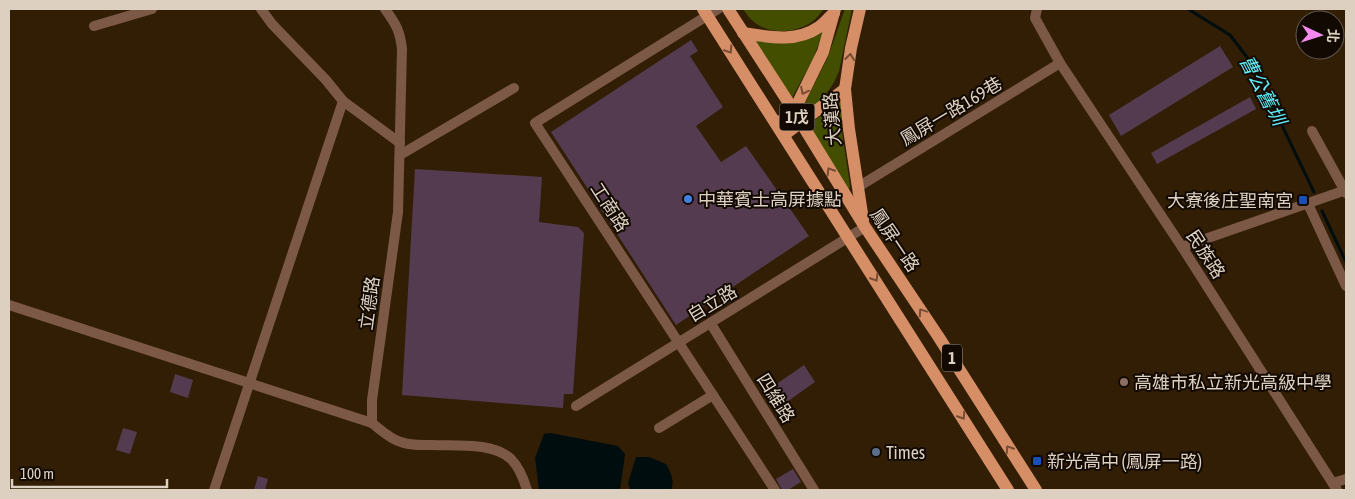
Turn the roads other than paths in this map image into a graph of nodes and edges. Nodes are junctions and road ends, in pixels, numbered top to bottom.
1 (152, 9) edge
2 (261, 9) edge
3 (385, 9) edge
4 (728, 9) edge
5 (860, 9) edge
6 (1037, 9) edge
7 (709, 11) edge
8 (834, 11) edge
9 (94, 26) dead end
10 (743, 32) junction
11 (1060, 64) junction
12 (514, 88) dead end
13 (846, 89) junction
14 (343, 101) junction
15 (794, 112) junction
16 (801, 123) junction
17 (780, 129) junction
18 (1312, 131) dead end
19 (400, 143) junction
20 (400, 155) junction
21 (858, 187) junction
22 (1346, 191) edge
23 (1308, 204) junction
24 (865, 227) junction
25 (849, 237) junction
26 (1182, 247) junction
27 (1346, 286) edge
28 (9, 305) edge
29 (711, 324) junction
30 (680, 342) junction
31 (249, 382) junction
32 (713, 395) junction
33 (576, 406) dead end
34 (372, 423) junction
35 (659, 428) dead end
36 (1346, 479) edge
37 (1335, 487) edge
38 (214, 490) edge
39 (527, 490) edge
40 (775, 490) edge
41 (814, 490) edge
42 (1008, 490) edge
43 (1036, 490) edge

1 - 9 street
2 - 14 street
3 - 19 street, 立德路
4 - 10 main road, 鳳屏一路 / 1戊
13 -> 5 main road, 大漢路 / 1
6 - 11 street, 民族路
7 -> 17 main road, 鳳屏一路 / 1戊
7 - 30 street, 工商路
8 - 10 main road
8 -> 15 main road, 大漢路
10 - 15 main road, 鳳屏一路 / 1戊
11 - 21 street, 鳳屏一路169巷
11 - 26 street, 民族路
12 - 20 street
13 - 16 main road
13 - 21 main road, 大漢路 / 1
14 - 19 street
14 - 31 street
15 - 16 main road, 鳳屏一路 / 1戊
15 - 17 main road, 大漢路
16 - 17 main road
24 -> 16 main road, 鳳屏一路 / 1戊
17 - 25 main road, 鳳屏一路 / 1戊
18 - 22 street
19 - 20 street, 立德路
20 - 34 street, 立德路
21 - 24 main road, 大漢路 / 1
22 - 23 street
23 - 26 street
23 - 27 street
24 - 25 street, 自立路
43 -> 24 main road, 鳳屏一路 / 1
25 - 29 street, 自立路
25 -> 42 main road, 鳳屏一路 / 1
26 - 37 street, 民族路
28 - 31 street
29 - 30 street, 自立路
29 - 41 street, 四維路
30 - 32 street, 工商路
30 - 33 street, 自立路
31 - 34 street
31 - 38 street
32 - 35 street
32 - 40 street, 工商路
34 - 39 street
36 - 37 street

